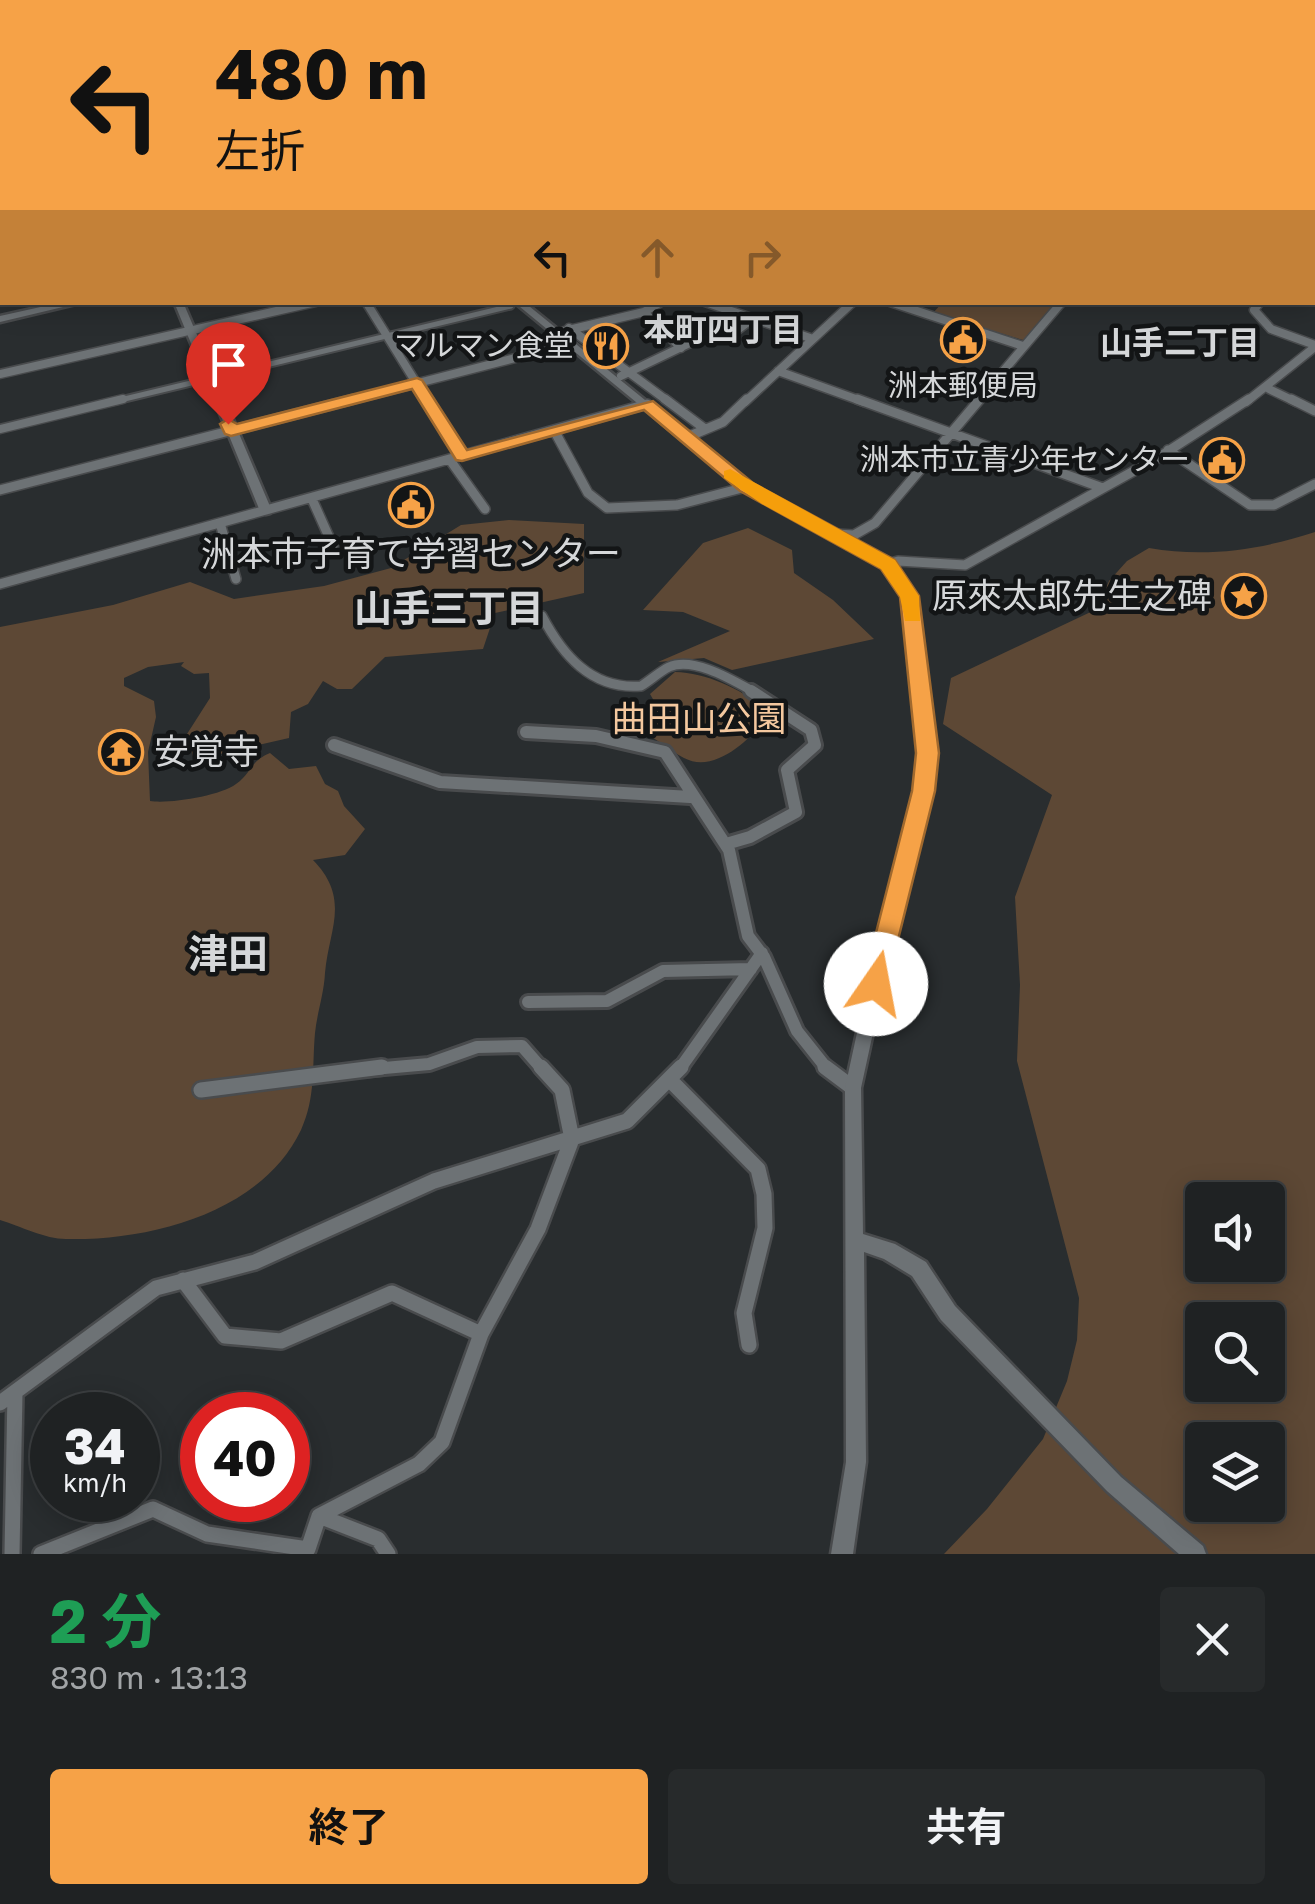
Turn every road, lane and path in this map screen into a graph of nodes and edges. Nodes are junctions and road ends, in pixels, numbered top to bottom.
1 (66, 305) edge
2 (179, 305) edge
3 (303, 305) edge
4 (368, 305) edge
5 (510, 305) edge
6 (515, 305) edge
7 (656, 305) edge
8 (714, 305) edge
9 (850, 305) edge
10 (899, 305) edge
11 (1059, 305) edge
12 (1258, 305) edge
13 (644, 312) junction
14 (752, 318) junction
15 (0, 320) edge
16 (570, 328) junction
17 (190, 331) junction
18 (556, 333) junction
19 (386, 336) junction
20 (813, 340) junction
21 (570, 344) junction
22 (1023, 346) junction
23 (1315, 346) edge
24 (681, 348) junction
25 (630, 371) junction
26 (778, 371) junction
27 (0, 374) edge
28 (620, 376) dead end
29 (210, 378) junction
30 (417, 383) junction
31 (1269, 389) junction
32 (647, 404) junction
33 (1315, 411) edge
34 (0, 429) edge
35 (705, 429) junction
36 (231, 430) junction
37 (555, 432) junction
38 (948, 432) junction
39 (685, 438) junction
40 (1168, 450) junction
41 (462, 456) junction
42 (450, 460) junction
43 (1315, 484) edge
44 (746, 487) junction
45 (1100, 488) junction
46 (0, 490) edge
47 (312, 498) junction
48 (485, 509) dead end
49 (266, 511) junction
50 (220, 524) junction
51 (835, 534) junction
52 (332, 546) dead end
53 (888, 564) junction
54 (236, 580) dead end
55 (0, 584) edge
56 (542, 616) dead end
57 (526, 732) dead end
58 (334, 744) dead end
59 (690, 797) junction
60 (726, 844) junction
61 (762, 954) junction
62 (751, 970) junction
63 (528, 1002) dead end
64 (671, 1081) junction
65 (853, 1088) junction
66 (201, 1090) dead end
67 (572, 1139) junction
68 (856, 1240) junction
69 (183, 1280) junction
70 (481, 1334) junction
71 (750, 1346) dead end
72 (8, 1397) edge
73 (319, 1516) junction
74 (12, 1554) edge
75 (41, 1554) edge
76 (388, 1554) edge
77 (842, 1554) edge
78 (1195, 1554) edge

1 - 15 main road
2 - 17 street
3 - 17 street
4 - 19 street
5 - 19 street
6 - 18 street
7 - 13 street
8 - 14 street
9 - 20 street
10 - 22 street
11 - 22 street
12 - 23 street
13 - 16 street
13 - 24 street
14 - 20 street
14 - 24 street
16 - 18 street
16 - 25 street
17 - 27 street
17 - 29 street
18 - 21 street
19 - 29 street
19 - 30 street
20 - 26 street
21 - 30 street
21 - 32 street
22 - 38 street
23 - 31 street
24 - 25 street
25 - 28 street
25 - 35 street
26 - 35 street
26 - 38 street
29 - 34 street
29 - 36 street
30 - 36 street
30 - 41 street
31 - 33 street
31 - 40 street
32 - 37 street
32 - 39 street
35 - 39 street
36 - 46 street
36 - 49 street
37 - 41 street
37 - 44 street
38 - 45 street
38 - 51 street
39 - 44 street
40 - 43 street
40 - 45 street
41 - 42 street
42 - 47 street
42 - 48 street
44 - 51 street
45 - 53 street
47 - 49 street
47 - 52 street
49 - 50 street
50 - 54 street
50 - 55 street
51 - 53 street
53 - 65 street
56 - 60 street
57 - 59 street
58 - 59 street
59 - 60 street
60 - 61 street
61 - 62 street
61 - 65 street
62 - 63 street
62 - 64 street
64 - 67 street
64 - 71 street
65 - 68 street
66 - 67 street
67 - 69 street
67 - 70 street
68 - 77 street
68 - 78 street
69 - 70 street
69 - 72 street
70 - 73 street
72 - 74 street
73 - 75 street
73 - 76 street

